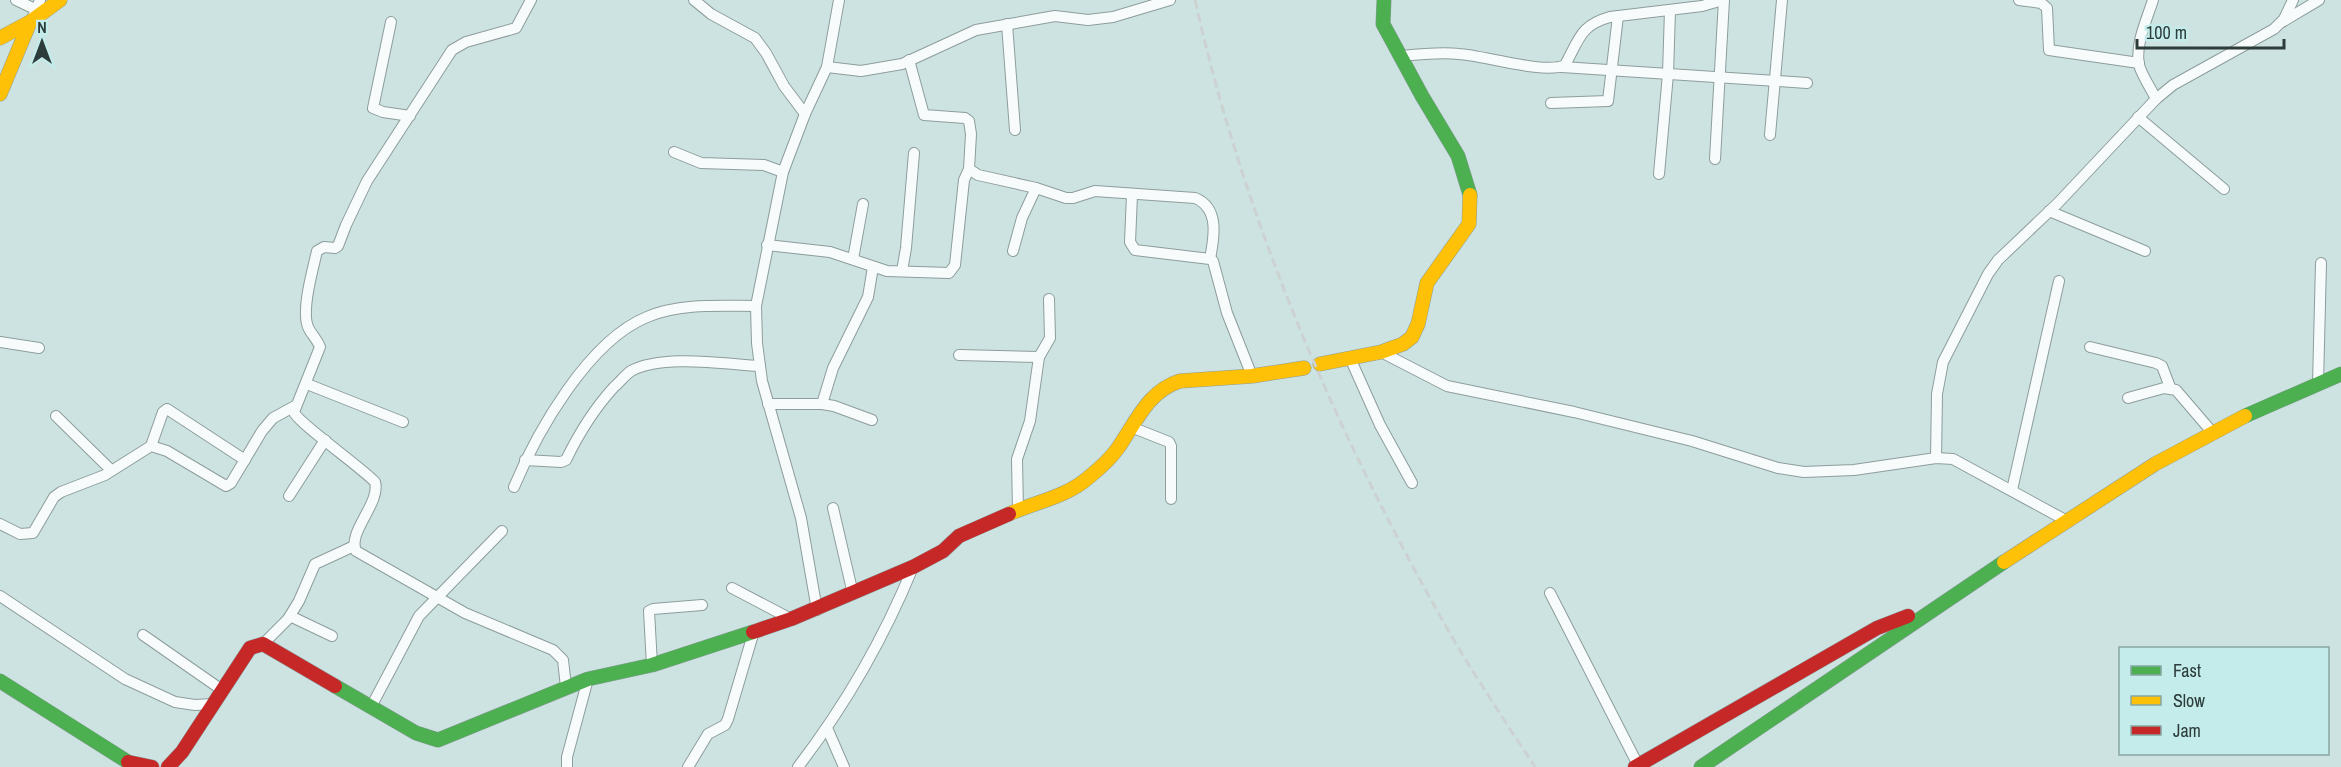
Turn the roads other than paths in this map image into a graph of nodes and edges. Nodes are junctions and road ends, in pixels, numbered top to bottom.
1 (16, 0) edge
2 (60, 0) edge
3 (531, 0) edge
4 (694, 0) edge
5 (839, 0) edge
6 (1170, 0) edge
7 (1384, 0) edge
8 (1724, 0) edge
9 (1782, 0) edge
10 (2019, 0) edge
11 (2153, 0) edge
12 (2293, 0) edge
13 (2319, 0) edge
14 (1155, 2) edge
15 (1670, 9) junction
16 (36, 11) edge
17 (1618, 16) junction
18 (391, 22) dead end
19 (1007, 24) junction
20 (2280, 24) junction
21 (0, 38) edge
22 (1402, 56) junction
23 (909, 60) junction
24 (2139, 63) junction
25 (827, 67) junction
26 (1562, 67) junction
27 (1613, 70) junction
28 (1668, 74) junction
29 (1720, 78) junction
30 (1775, 81) junction
31 (1807, 83) dead end
32 (0, 94) edge
33 (2156, 99) junction
34 (1551, 103) dead end
35 (805, 114) junction
36 (410, 116) junction
37 (2138, 117) junction
38 (1015, 130) dead end
39 (1770, 135) dead end
40 (674, 152) dead end
41 (914, 153) dead end
42 (1715, 159) dead end
43 (969, 169) junction
44 (783, 172) junction
45 (1659, 174) dead end
46 (1036, 188) junction
47 (2224, 189) dead end
48 (1132, 195) junction
49 (863, 204) dead end
50 (2049, 211) junction
51 (767, 245) junction
52 (2145, 250) dead end
53 (1013, 251) dead end
54 (853, 259) junction
55 (1210, 259) junction
56 (2321, 263) dead end
57 (873, 267) junction
58 (902, 271) junction
59 (2059, 281) dead end
60 (1049, 299) dead end
61 (756, 306) junction
62 (0, 342) edge
63 (2090, 347) dead end
64 (39, 348) dead end
65 (1381, 352) junction
66 (960, 355) dead end
67 (1039, 357) junction
68 (1350, 358) junction
69 (1320, 364) dead end
70 (760, 366) junction
71 (1304, 368) dead end
72 (2341, 374) edge
73 (1252, 376) junction
74 (307, 384) junction
75 (2318, 384) junction
76 (2170, 387) junction
77 (2128, 398) dead end
78 (768, 404) junction
79 (822, 404) junction
80 (295, 406) junction
81 (56, 416) dead end
82 (872, 420) dead end
83 (403, 422) dead end
84 (1131, 427) junction
85 (2212, 432) junction
86 (325, 440) junction
87 (151, 446) junction
88 (1936, 458) junction
89 (245, 460) junction
90 (525, 460) junction
91 (111, 470) junction
92 (1412, 483) dead end
93 (514, 488) dead end
94 (2012, 490) junction
95 (289, 496) dead end
96 (1171, 499) dead end
97 (833, 508) dead end
98 (1018, 511) junction
99 (2067, 521) junction
100 (0, 524) edge
101 (502, 531) dead end
102 (354, 546) junction
103 (914, 567) junction
104 (732, 588) dead end
105 (1550, 593) dead end
106 (853, 594) junction
107 (0, 596) edge
108 (436, 598) junction
109 (1941, 603) junction
110 (702, 605) dead end
111 (817, 610) junction
112 (290, 616) junction
113 (790, 619) junction
114 (754, 631) junction
115 (143, 635) dead end
116 (332, 636) dead end
117 (263, 644) junction
118 (652, 665) junction
119 (588, 679) junction
120 (0, 681) edge
121 (566, 687) junction
122 (222, 690) junction
123 (213, 704) junction
124 (371, 707) junction
125 (828, 728) junction
126 (129, 764) edge
127 (1637, 766) edge
128 (1702, 766) edge
129 (152, 767) edge
130 (168, 767) edge
131 (567, 767) edge
132 (688, 767) edge
133 (798, 767) edge
134 (844, 767) edge

1 - 16 street
2 - 16 main road
3 - 36 street
4 - 35 street
5 - 25 street
6 - 14 street
7 - 22 main road
8 - 15 street
8 - 29 street
9 - 30 street
10 - 24 street
11 - 24 street
12 - 20 street
13 - 20 street
14 - 19 street
15 - 17 street
15 - 28 street
16 - 21 main road
16 - 32 main road
17 - 26 street
17 - 27 street
18 - 36 street
19 - 23 street
19 - 38 street
20 - 33 street
22 - 26 street
22 - 65 main road
23 - 25 street
23 - 43 street
24 - 33 street
25 - 35 street
26 - 27 street
27 - 28 street
27 - 34 street
28 - 29 street
28 - 45 street
29 - 30 street
29 - 42 street
30 - 31 street
30 - 39 street
33 - 37 street
35 - 44 street
36 - 74 street
37 - 47 street
37 - 50 street
40 - 44 street
41 - 58 street
43 - 46 street
43 - 58 street
44 - 51 street
46 - 48 street
46 - 53 street
48 - 55 street
48 - 55 street
49 - 54 street
50 - 52 street
50 - 88 street
51 - 54 street
51 - 61 street
54 - 57 street
55 - 73 street
56 - 75 street
57 - 58 street
57 - 79 street
59 - 94 street
60 - 67 street
61 - 70 street
61 - 90 street
62 - 64 street
63 - 76 street
65 - 68 main road
65 - 88 street
66 - 67 street
67 - 98 street
68 - 69 main road
68 - 92 street
70 - 78 street
70 - 90 street
71 - 73 main road
72 - 75 main road
73 - 84 main road
74 - 80 street
74 - 83 street
75 - 85 main road
76 - 77 street
76 - 85 street
78 - 79 street
78 - 111 street
79 - 82 street
80 - 86 street
80 - 89 street
81 - 91 street
84 - 96 street
84 - 98 main road
85 - 99 main road
86 - 95 street
86 - 102 street
87 - 89 street
87 - 89 street
87 - 91 street
88 - 94 street
90 - 93 street
91 - 100 street
94 - 99 street
97 - 106 street
98 - 103 main road
99 - 109 main road
101 - 108 street
102 - 108 street
102 - 112 street
103 - 106 main road
103 - 125 street
104 - 113 street
105 - 127 street
106 - 111 main road
107 - 123 street
108 - 121 street
108 - 124 street
109 - 127 main road
109 - 128 main road
110 - 118 street
111 - 113 main road
112 - 116 street
112 - 117 street
113 - 114 main road
114 - 118 main road
114 - 132 street
115 - 122 street
117 - 122 main road
117 - 124 main road
118 - 119 main road
119 - 121 main road
119 - 131 street
120 - 126 main road
121 - 124 main road
122 - 123 main road
123 - 130 main road
125 - 133 street
125 - 134 street
126 - 129 main road

